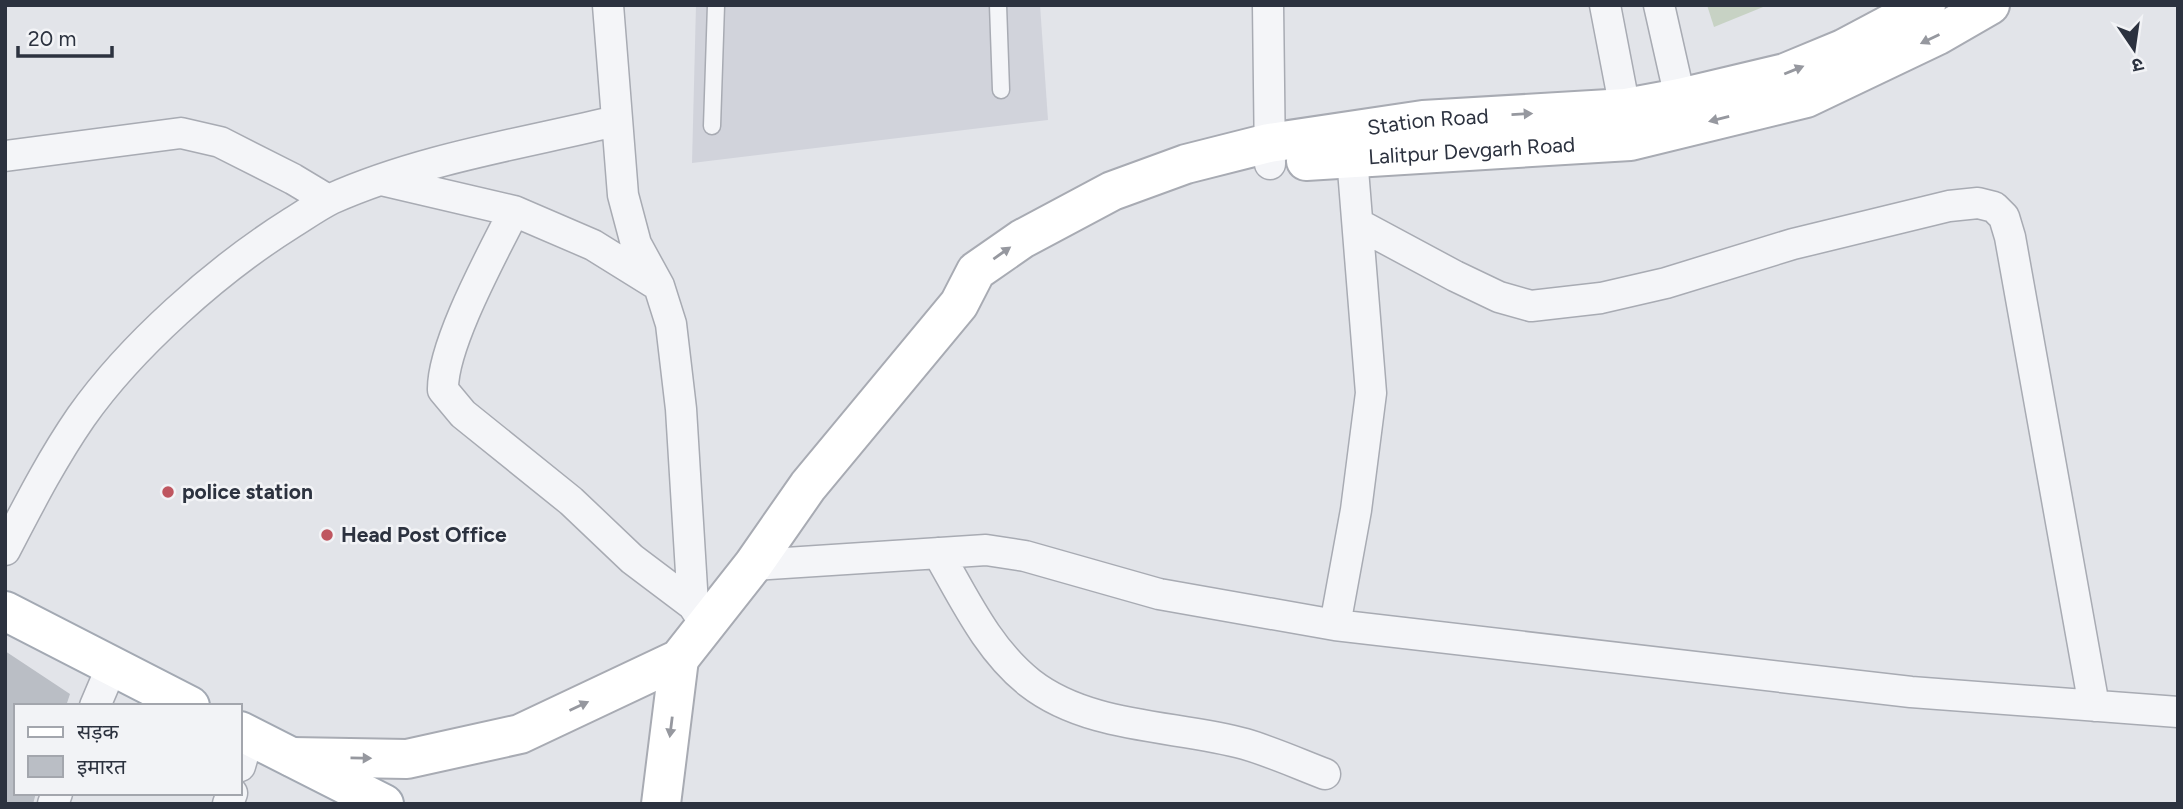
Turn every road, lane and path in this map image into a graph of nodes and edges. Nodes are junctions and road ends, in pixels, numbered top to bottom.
1 (608, 5) edge
2 (716, 5) edge
3 (998, 5) edge
4 (1268, 5) edge
5 (1605, 5) edge
6 (1659, 5) edge
7 (1926, 5) edge
8 (1990, 5) edge
9 (1001, 90) dead end
10 (1680, 98) junction
11 (616, 121) junction
12 (1628, 124) junction
13 (712, 126) dead end
14 (1269, 153) junction
15 (5, 156) edge
16 (1352, 157) junction
17 (380, 180) junction
18 (328, 200) junction
19 (514, 211) junction
20 (1360, 225) junction
21 (659, 286) junction
22 (5, 550) edge
23 (938, 553) junction
24 (753, 565) junction
25 (5, 611) edge
26 (700, 615) junction
27 (1335, 625) junction
28 (679, 659) junction
29 (112, 666) junction
30 (96, 704) edge
31 (186, 704) edge
32 (2094, 706) junction
33 (2178, 712) edge
34 (243, 744) edge
35 (292, 757) junction
36 (1325, 774) dead end
37 (384, 804) edge
38 (661, 804) edge

1 - 11 street
2 - 13 lane
3 - 9 lane
4 - 14 street
5 - 12 street
6 - 10 street
10 -> 7 main road, Station Road
8 -> 12 main road, Lalitpur Devgarh Road
10 - 12 main road, Station Road
11 - 17 street
11 - 21 street
14 -> 12 main road, Station Road
12 - 16 main road, Lalitpur Devgarh Road
14 - 16 main road, Lalitpur Devgarh Road
14 - 24 main road, Lalitpur Devgarh Road
15 - 18 street
16 - 20 street
17 - 18 street
17 - 19 street
18 - 22 street
19 - 21 street
19 - 26 street
20 - 27 street
20 - 32 street
21 - 26 street
23 - 24 street
23 - 27 street
23 - 36 street
24 - 26 main road
25 - 29 main road
26 - 28 main road
27 - 32 street
35 -> 28 main road
28 -> 38 main road
29 - 30 street
29 - 31 main road
32 - 33 street
34 - 35 main road
35 - 37 main road

